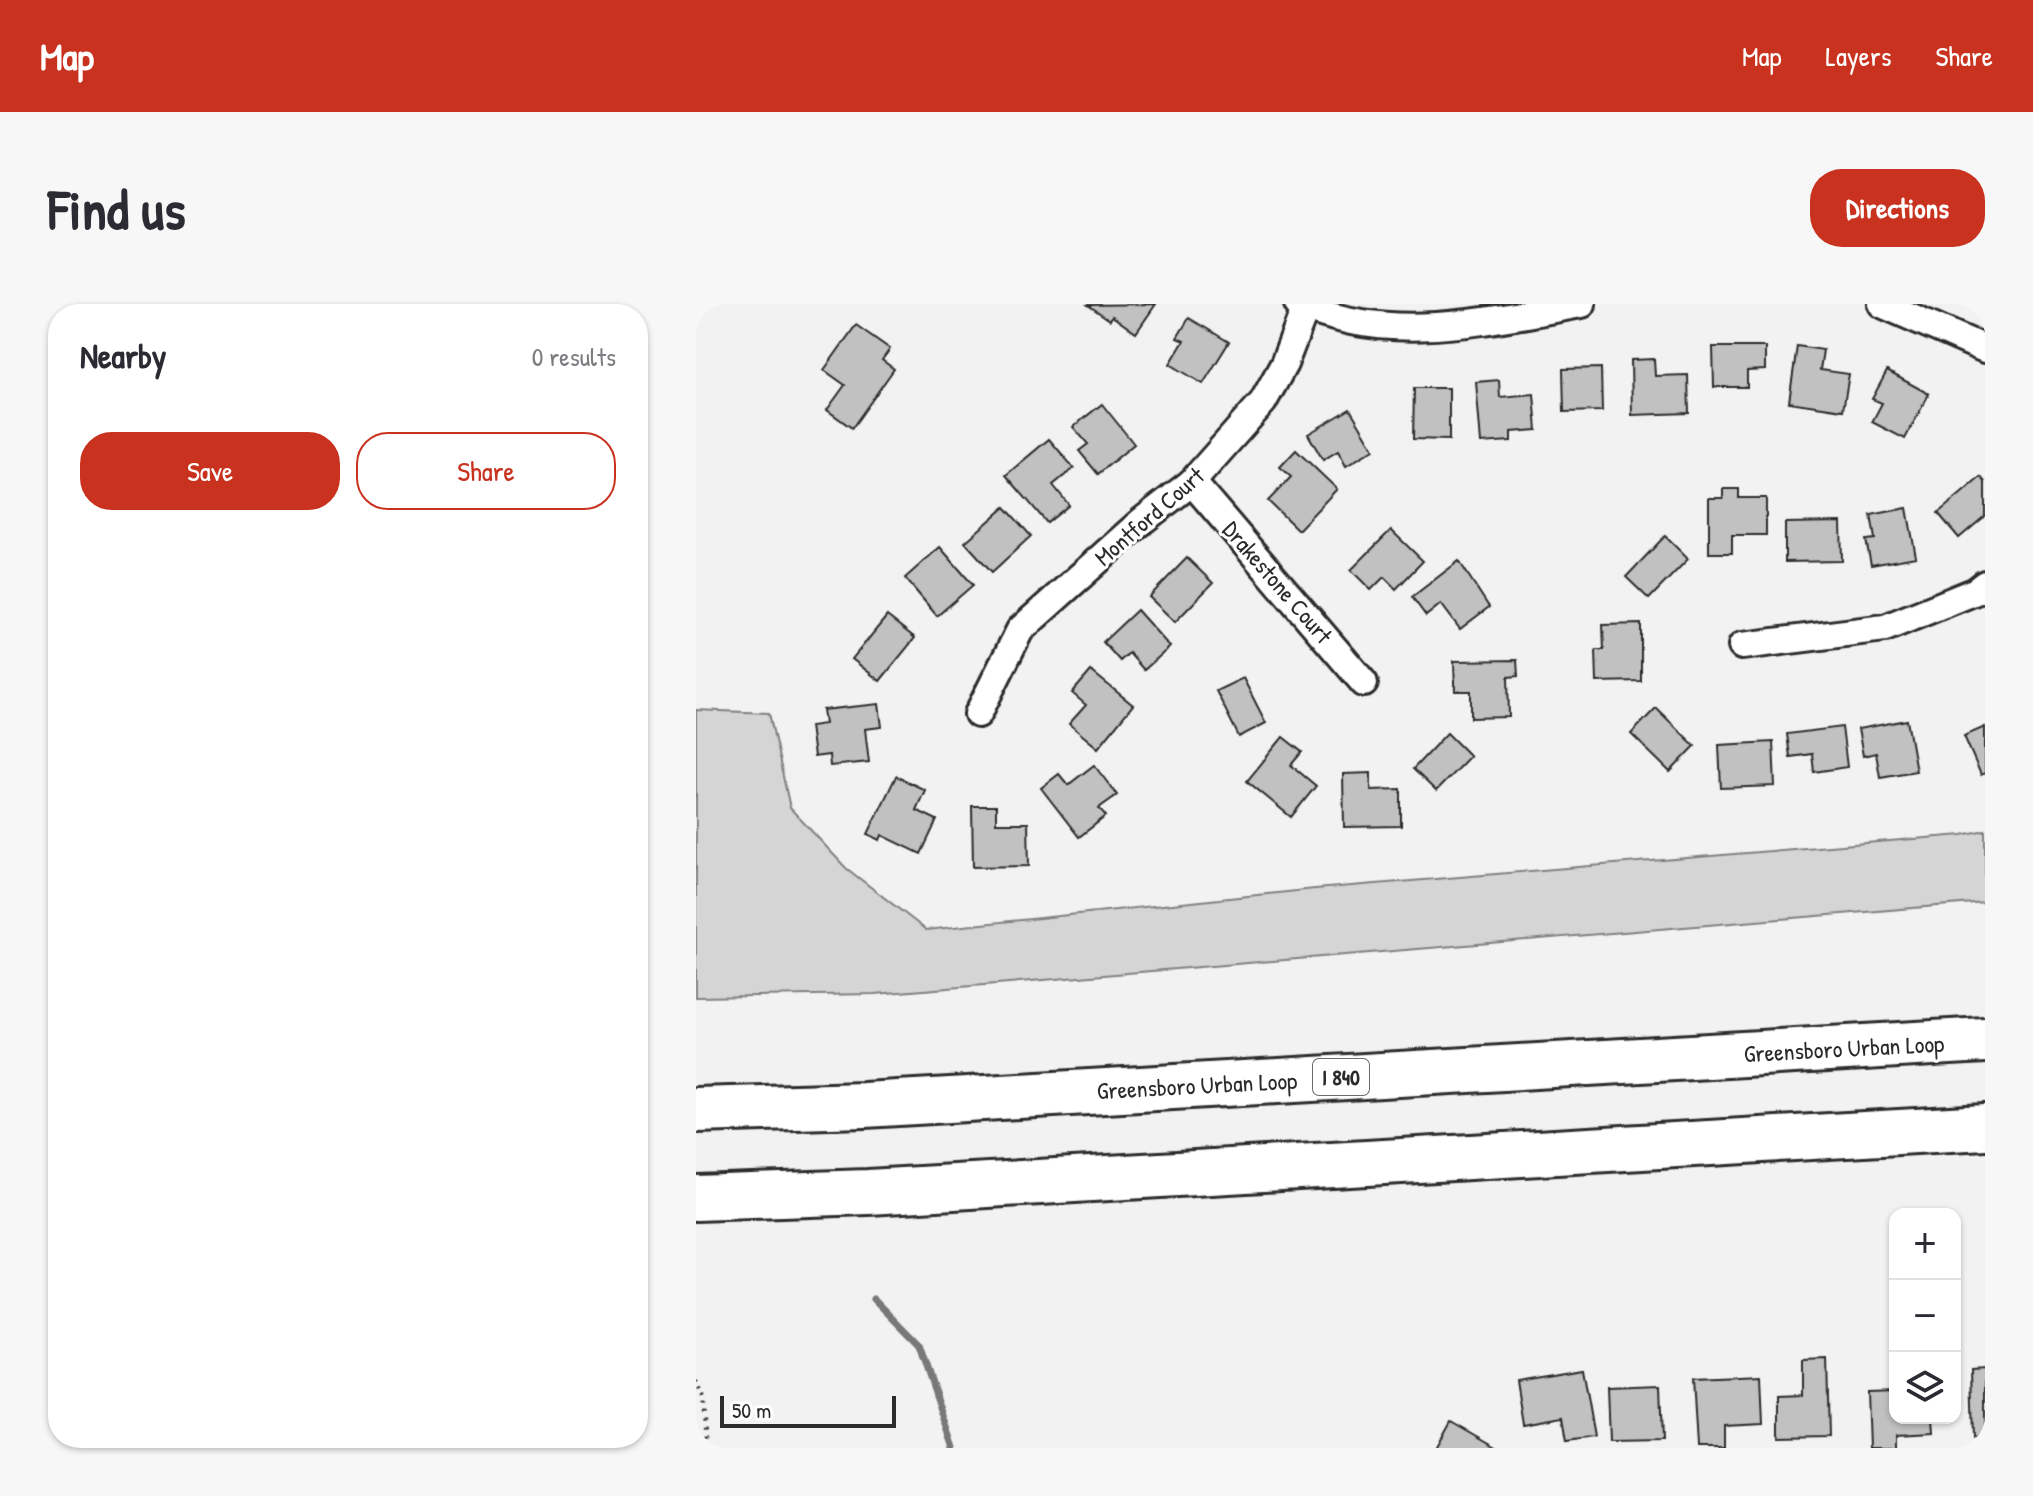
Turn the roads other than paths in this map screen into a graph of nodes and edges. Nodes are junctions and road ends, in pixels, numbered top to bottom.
1 (1582, 304) edge
2 (1882, 304) edge
3 (1302, 306) edge
4 (1985, 349) edge
5 (1192, 482) junction
6 (1985, 584) edge
7 (1742, 646) dead end
8 (1364, 683) dead end
9 (978, 714) dead end
10 (1985, 1040) edge
11 (696, 1110) edge
12 (1985, 1127) edge
13 (696, 1198) edge

1 - 3 street
2 - 4 street
3 - 5 street, Montford Court
5 - 8 street, Drakestone Court
5 - 9 street, Montford Court
6 - 7 street
10 - 11 highway, Greensboro Urban Loop / I 840
12 - 13 highway

